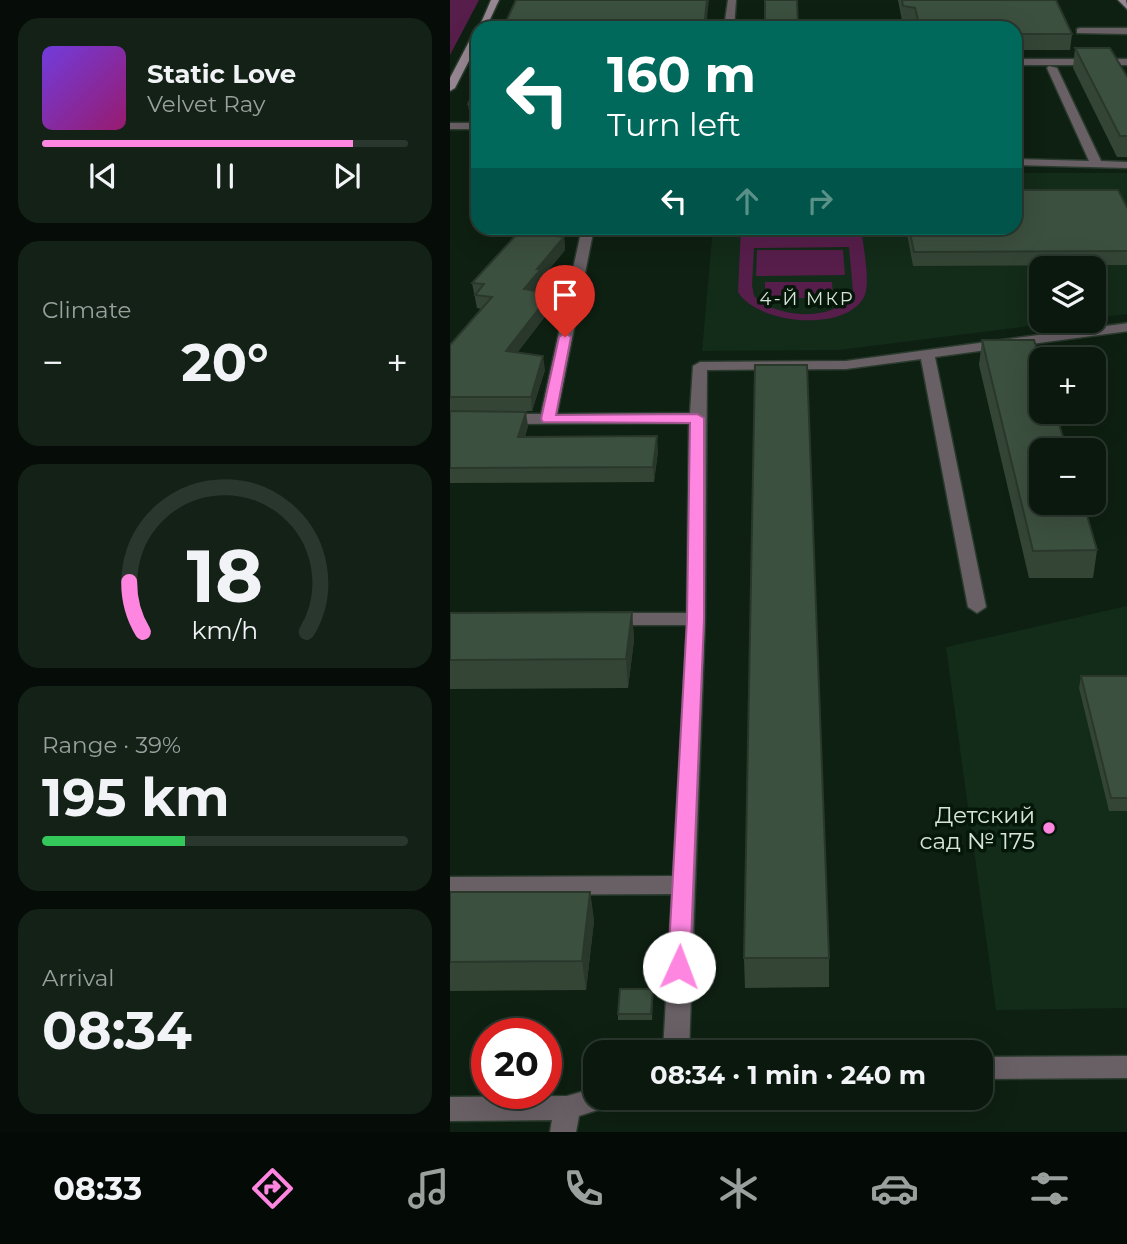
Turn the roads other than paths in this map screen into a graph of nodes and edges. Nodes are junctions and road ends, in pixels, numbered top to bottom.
1 (495, 0) edge
2 (732, 0) edge
3 (1122, 0) edge
4 (1127, 8) edge
5 (484, 21) edge
6 (730, 21) edge
7 (1127, 30) edge
8 (1081, 31) dead end
9 (471, 47) edge
10 (1022, 62) edge
11 (1127, 62) edge
12 (1052, 68) dead end
13 (450, 88) edge
14 (450, 126) edge
15 (471, 126) edge
16 (1022, 162) edge
17 (1097, 164) junction
18 (1127, 164) edge
19 (587, 235) edge
20 (1127, 327) edge
21 (927, 355) junction
22 (697, 418) junction
23 (488, 419) edge
24 (548, 419) junction
25 (977, 607) dead end
26 (586, 619) edge
27 (696, 619) junction
28 (682, 885) junction
29 (450, 886) edge
30 (676, 1040) edge
31 (993, 1068) edge
32 (1127, 1068) edge
33 (450, 1109) edge
34 (583, 1109) edge
35 (565, 1120) edge

1 - 5 main road
2 - 6 lane
3 - 4 main road
7 - 8 lane
9 - 13 main road
10 - 11 lane
12 - 17 lane
14 - 15 lane
16 - 17 lane
17 - 18 lane
19 - 24 lane
20 - 21 lane
21 - 22 lane
21 - 25 lane
22 - 24 lane
22 - 27 lane
23 - 24 lane
26 - 27 lane
27 - 28 lane
28 - 29 lane
28 - 30 lane
31 - 32 lane
33 - 35 lane
34 - 35 lane

